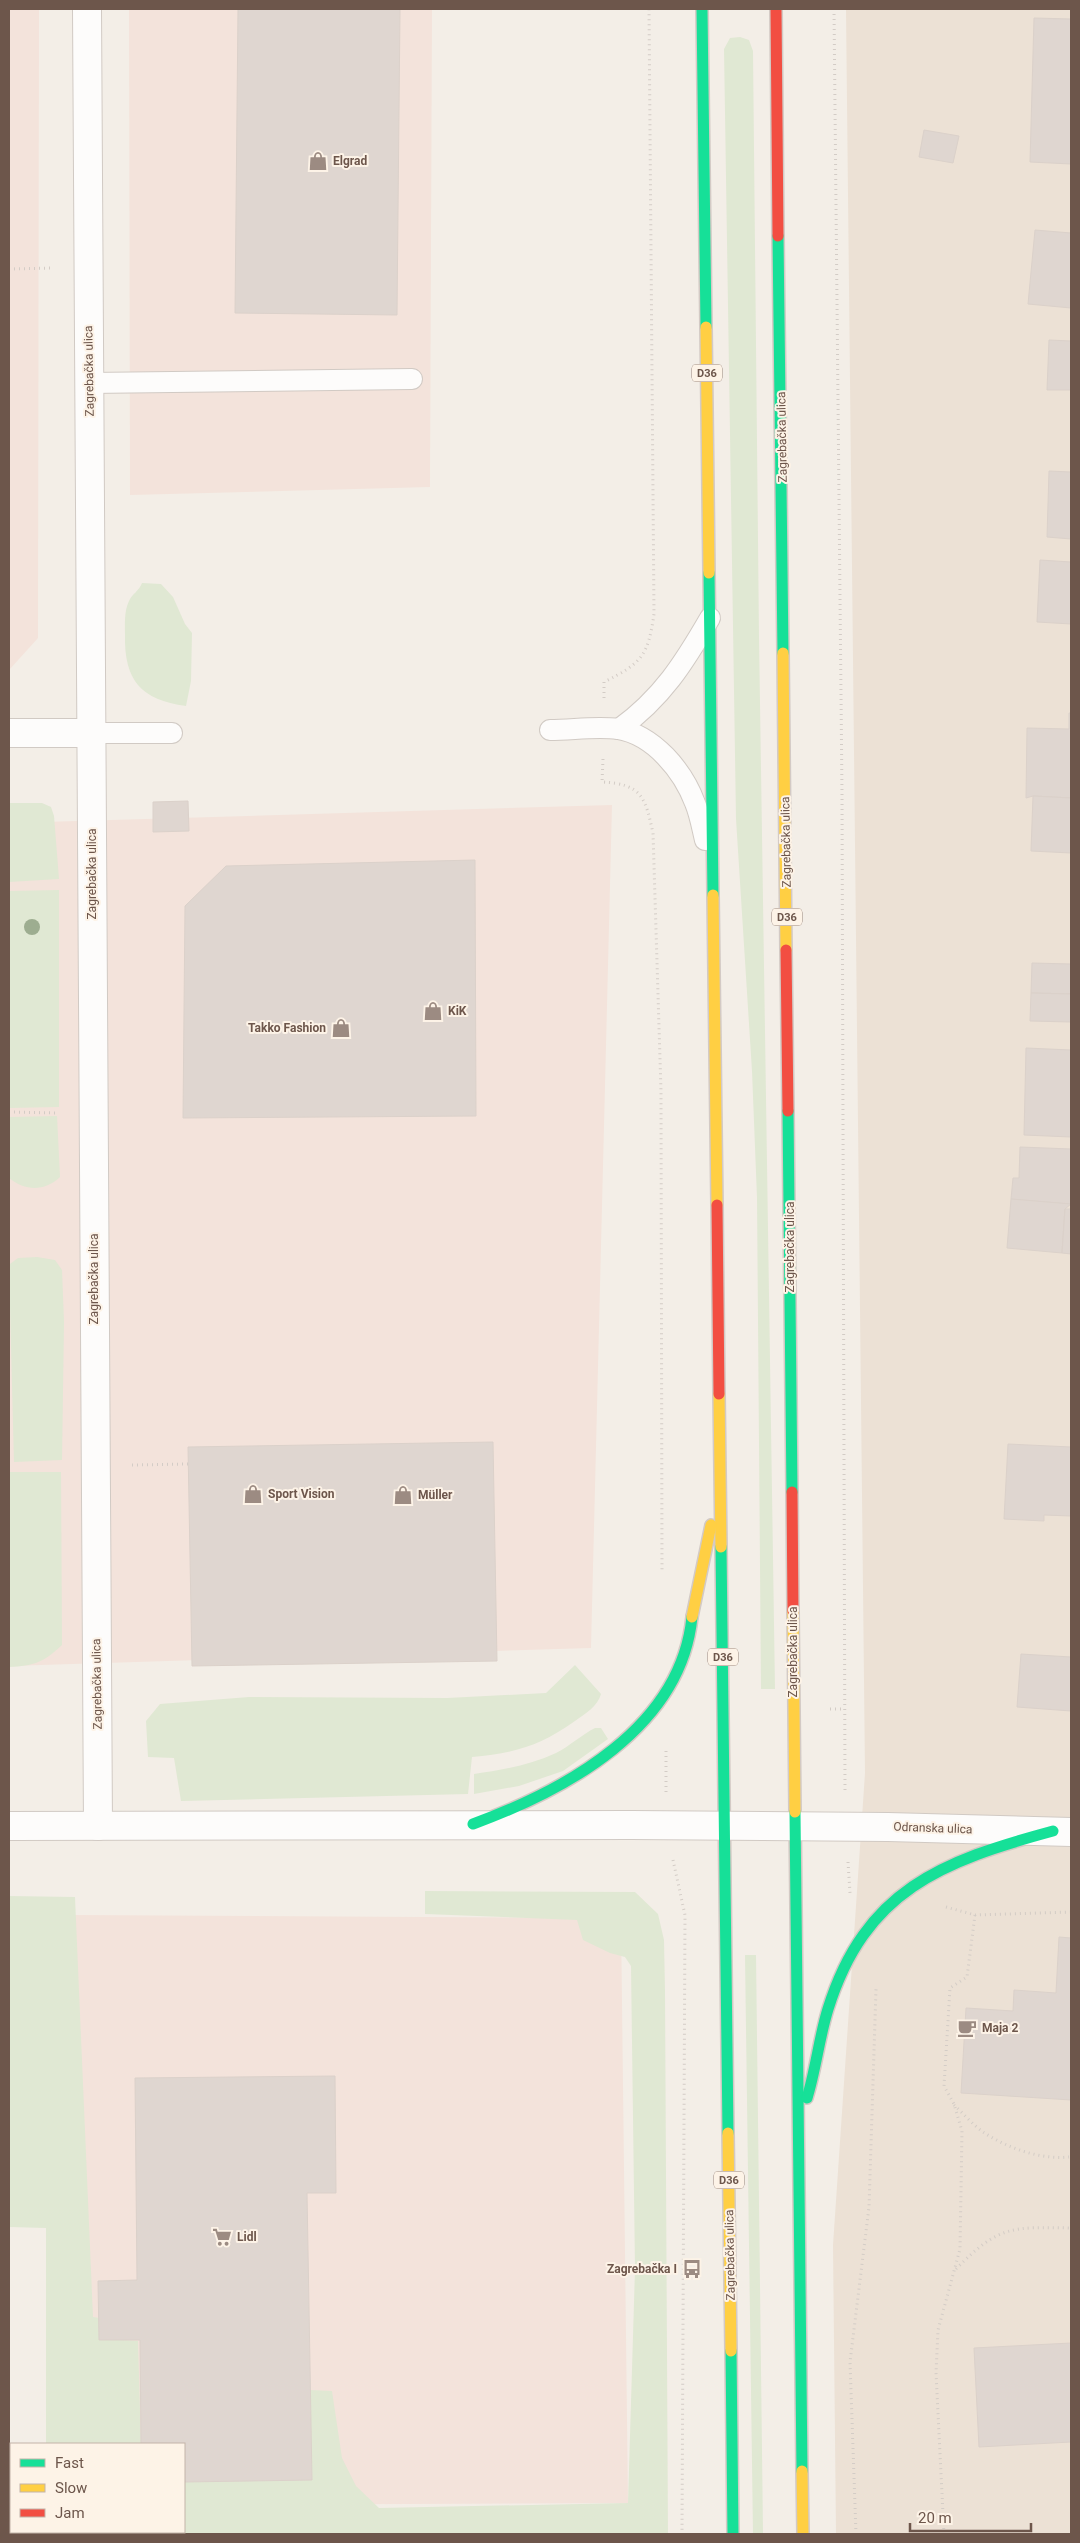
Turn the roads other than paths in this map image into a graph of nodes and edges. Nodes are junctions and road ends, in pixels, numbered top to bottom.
1 (86, 9) edge
2 (702, 9) edge
3 (776, 9) edge
4 (412, 379) dead end
5 (89, 382) junction
6 (710, 617) junction
7 (611, 729) junction
8 (550, 730) dead end
9 (92, 733) junction
10 (172, 733) dead end
11 (9, 734) edge
12 (713, 869) junction
13 (721, 1488) junction
14 (473, 1824) junction
15 (9, 1826) edge
16 (98, 1826) junction
17 (726, 1826) junction
18 (794, 1826) junction
19 (1062, 1832) edge
20 (798, 2123) junction
21 (733, 2534) edge
22 (803, 2534) edge

1 - 5 street, Zagrebačka ulica
2 - 6 main road, Zagrebačka ulica / D36
3 - 18 main road, Zagrebačka ulica / D36
4 - 5 lane
5 - 9 street, Zagrebačka ulica
6 - 7 lane
6 - 12 main road, Zagrebačka ulica / D36
7 - 8 lane
7 - 12 lane
9 - 10 lane
9 - 11 street
9 - 16 street, Zagrebačka ulica
12 - 13 main road, Zagrebačka ulica / D36
13 - 14 main road
13 - 17 main road, Zagrebačka ulica / D36
14 - 16 street
14 - 17 street
15 - 16 street
17 - 18 street
17 - 21 main road, Zagrebačka ulica / D36
18 - 19 street, Odranska ulica
18 - 20 main road, Zagrebačka ulica / D36
19 - 20 main road
20 - 22 main road, Zagrebačka ulica / D36

